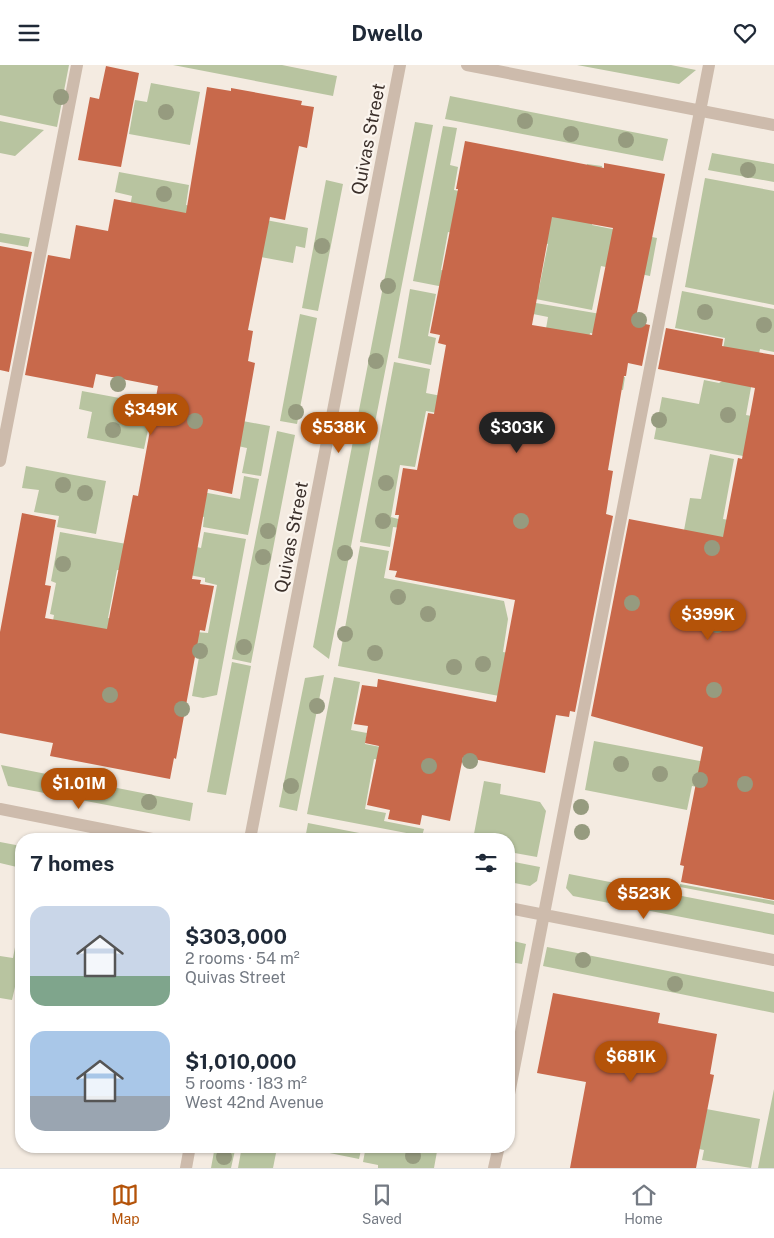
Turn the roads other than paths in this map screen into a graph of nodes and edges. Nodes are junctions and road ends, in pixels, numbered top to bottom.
1 (77, 65) edge
2 (400, 65) edge
3 (467, 65) edge
4 (709, 65) edge
5 (700, 110) junction
6 (774, 125) edge
7 (0, 461) edge
8 (0, 809) edge
9 (122, 833) edge
10 (251, 833) edge
11 (515, 909) edge
12 (544, 915) junction
13 (774, 960) edge
14 (515, 1063) edge
15 (189, 1153) edge
16 (497, 1153) edge
17 (186, 1168) edge
18 (494, 1168) edge

1 - 7 street
2 - 10 street, Quivas Street
3 - 5 street
4 - 5 street
5 - 6 street
5 - 12 street
8 - 9 street
11 - 12 street
12 - 13 street
12 - 14 street
15 - 17 street
16 - 18 street

